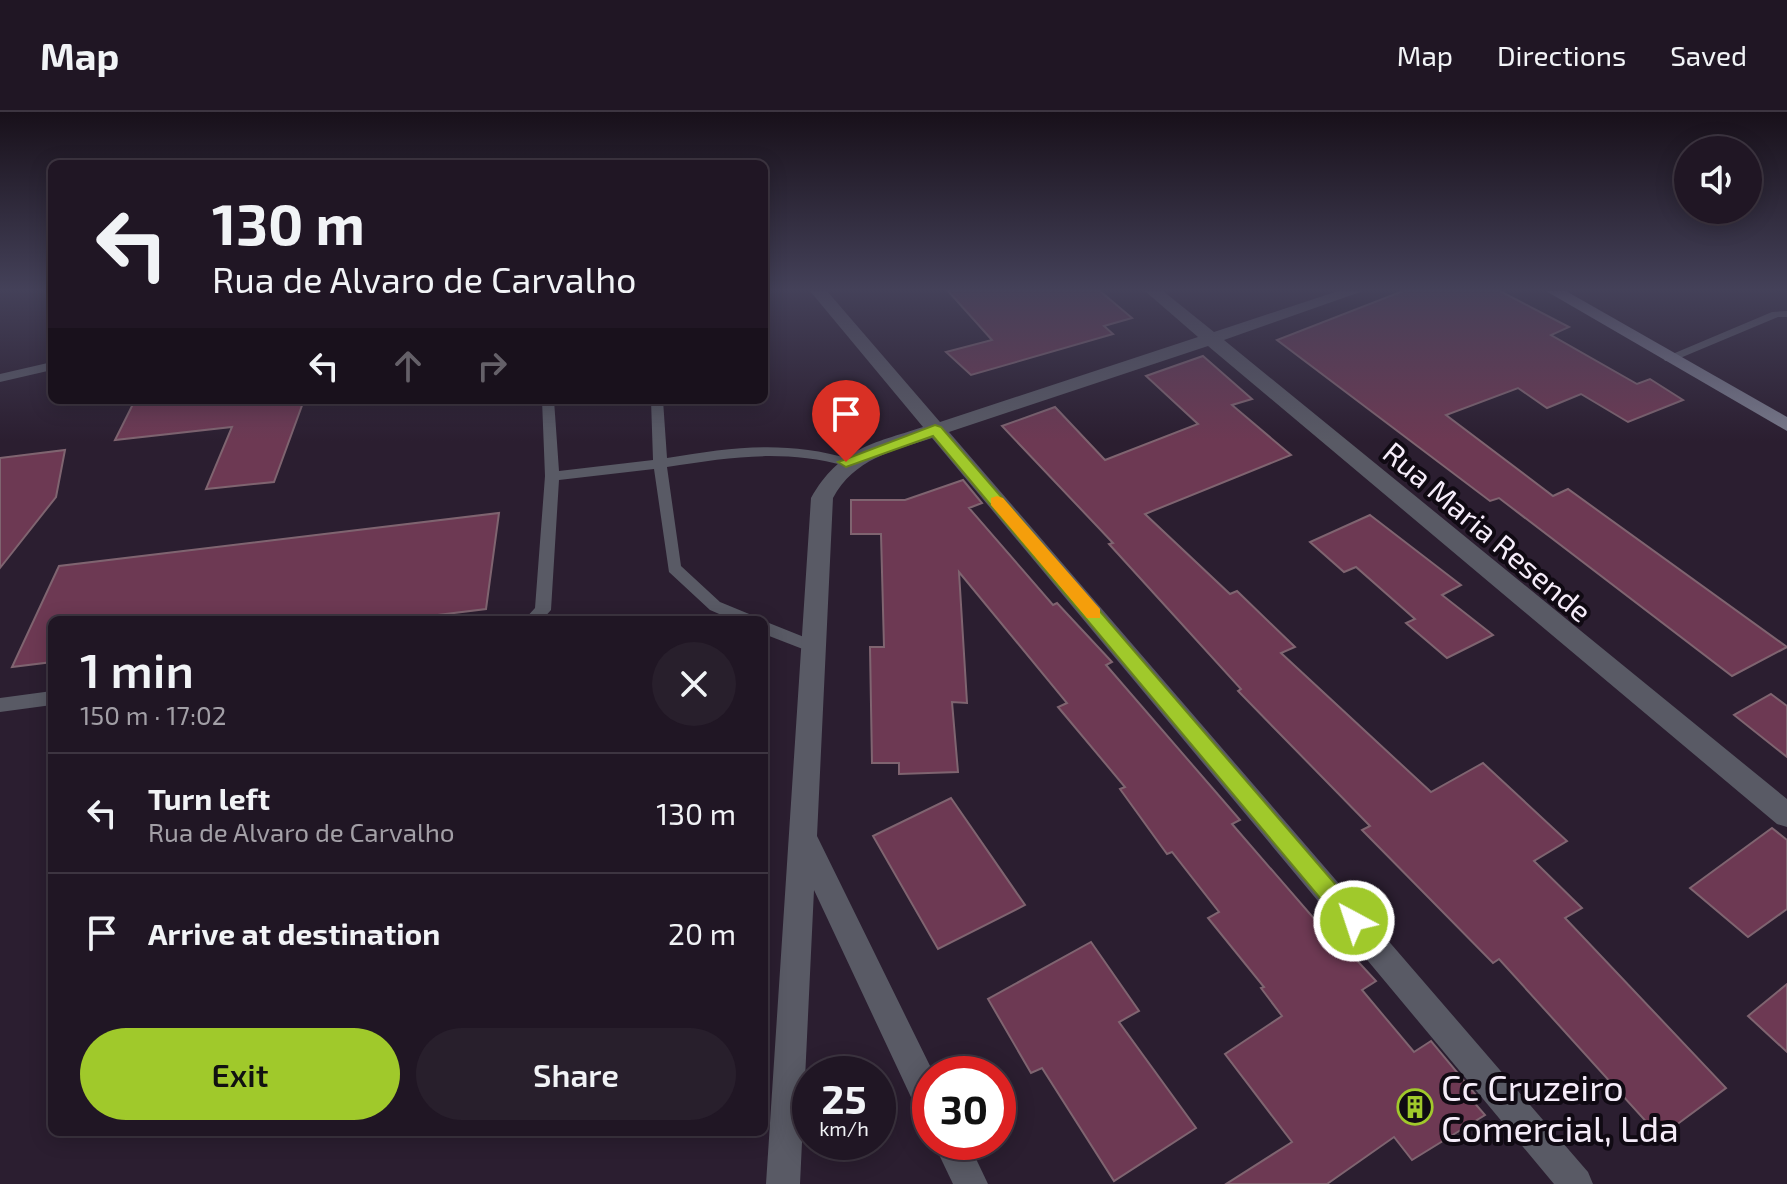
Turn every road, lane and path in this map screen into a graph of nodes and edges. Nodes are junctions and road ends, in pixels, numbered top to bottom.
1 (860, 341) edge
2 (1206, 341) edge
3 (1214, 341) edge
4 (1640, 341) edge
5 (1710, 341) edge
6 (1669, 358) junction
7 (48, 367) edge
8 (0, 378) edge
9 (548, 404) edge
10 (657, 404) edge
11 (1787, 425) edge
12 (935, 430) junction
13 (846, 462) junction
14 (660, 463) junction
15 (552, 476) junction
16 (536, 616) edge
17 (739, 616) edge
18 (768, 629) edge
19 (813, 647) junction
20 (48, 699) edge
21 (0, 705) edge
22 (1787, 815) edge
23 (803, 835) junction
24 (912, 1062) edge
25 (959, 1160) edge
26 (783, 1184) edge
27 (971, 1184) edge
28 (1576, 1184) edge

1 - 12 street
2 - 12 street
3 - 22 street, Rua Maria Resende
4 - 6 main road
5 - 6 lane
6 - 11 main road
7 - 8 lane
9 - 15 lane
10 - 14 lane
12 - 13 street
12 - 28 street
13 - 14 lane
13 - 19 street
14 - 15 lane
14 - 17 lane
15 - 16 lane
18 - 19 lane
19 - 23 street
20 - 21 lane
23 - 24 street
23 - 26 street
25 - 27 street

